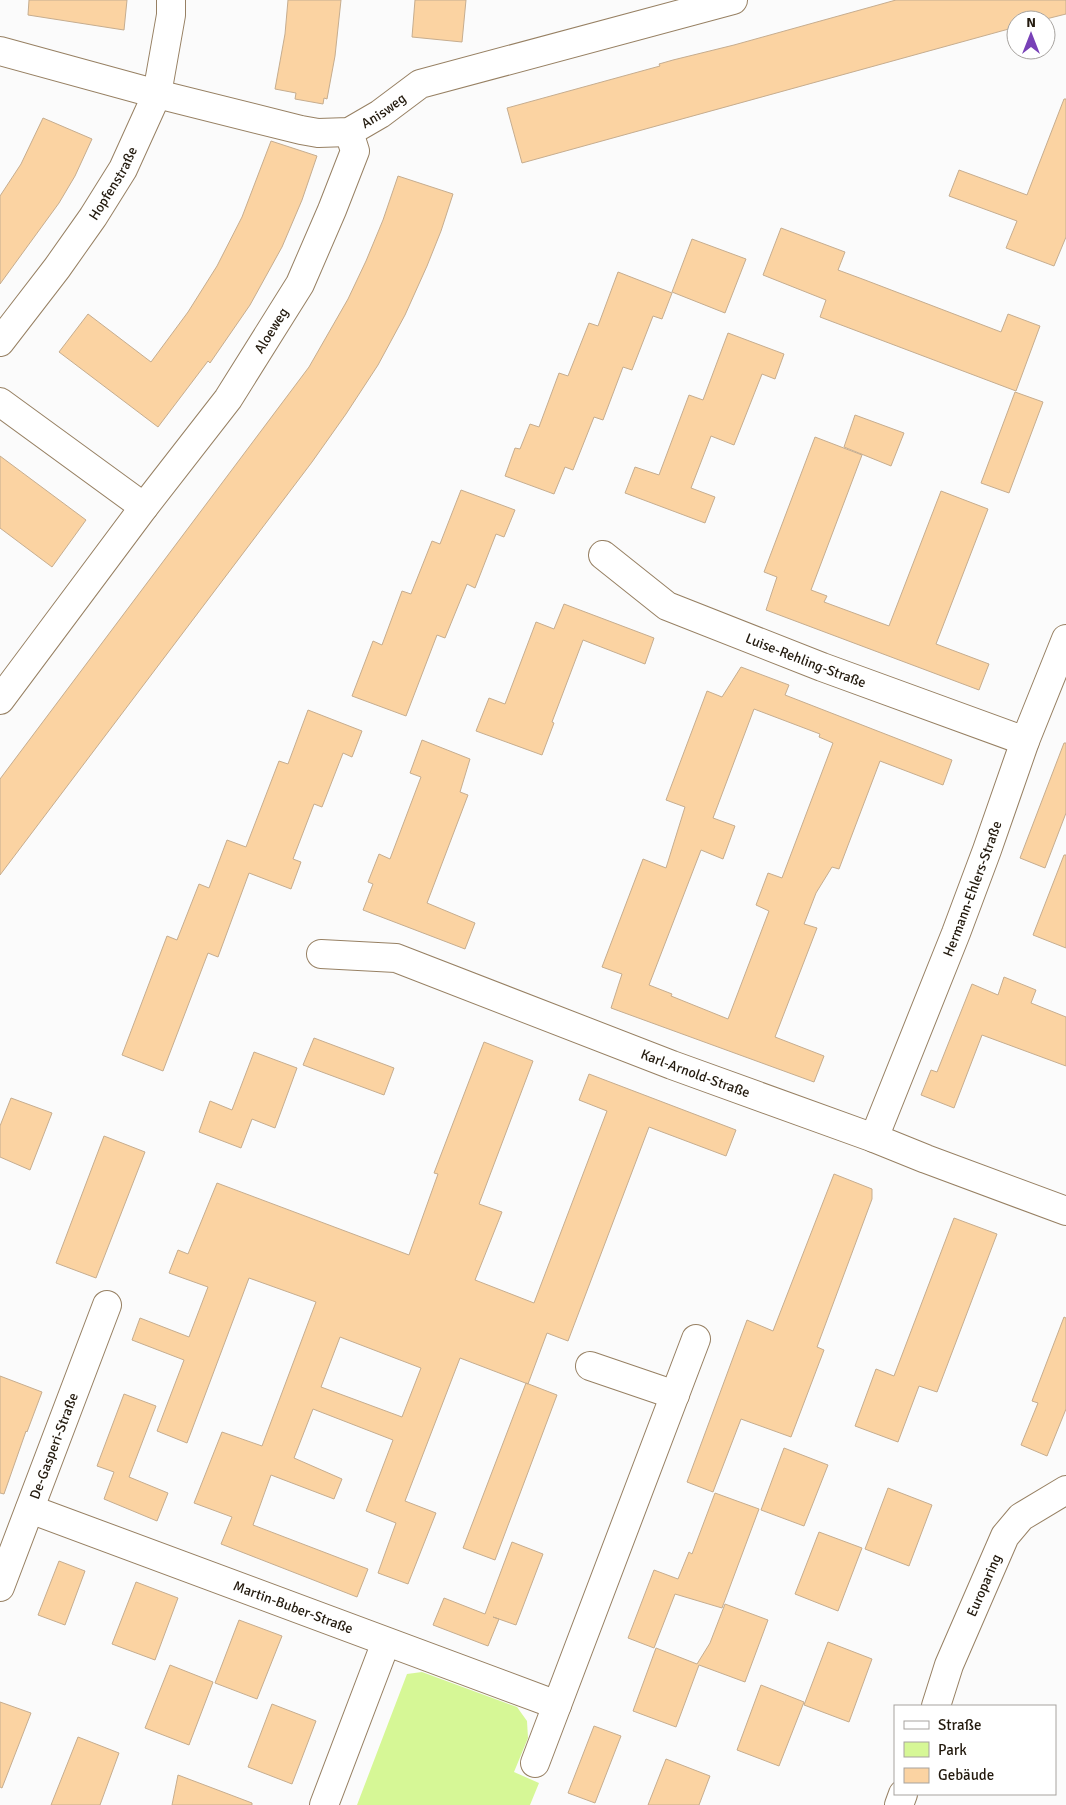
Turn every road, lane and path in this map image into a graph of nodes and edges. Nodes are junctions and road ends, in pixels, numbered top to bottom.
1 (171, 0) edge
2 (733, 0) edge
3 (0, 51) edge
4 (158, 94) junction
5 (349, 132) junction
6 (0, 342) edge
7 (0, 402) edge
8 (144, 507) junction
9 (603, 555) dead end
10 (1066, 639) edge
11 (0, 700) edge
12 (1025, 741) junction
13 (321, 954) dead end
14 (874, 1138) junction
15 (1066, 1211) edge
16 (107, 1305) dead end
17 (696, 1340) dead end
18 (590, 1366) dead end
19 (675, 1395) junction
20 (1066, 1490) edge
21 (30, 1509) junction
22 (0, 1587) edge
23 (386, 1642) junction
24 (557, 1705) junction
25 (936, 1705) edge
26 (535, 1763) dead end
27 (324, 1805) edge

1 - 4 street, Hopfenstraße
2 - 5 street, Anisweg
3 - 4 street, Anisweg
4 - 5 street, Anisweg
4 - 6 street, Hopfenstraße
5 - 8 street, Aloeweg
7 - 8 street
8 - 11 street, Aloeweg
9 - 12 street, Luise-Rehling-Straße
10 - 12 street, Hermann-Ehlers-Straße
12 - 14 street, Hermann-Ehlers-Straße
13 - 14 street, Karl-Arnold-Straße
14 - 15 street, Karl-Arnold-Straße
16 - 21 street, De-Gasperi-Straße
17 - 19 street
18 - 19 street
19 - 24 street
20 - 25 street, Europaring
21 - 22 street, De-Gasperi-Straße
21 - 23 street, Martin-Buber-Straße
23 - 24 street, Martin-Buber-Straße
23 - 27 street
24 - 26 street

